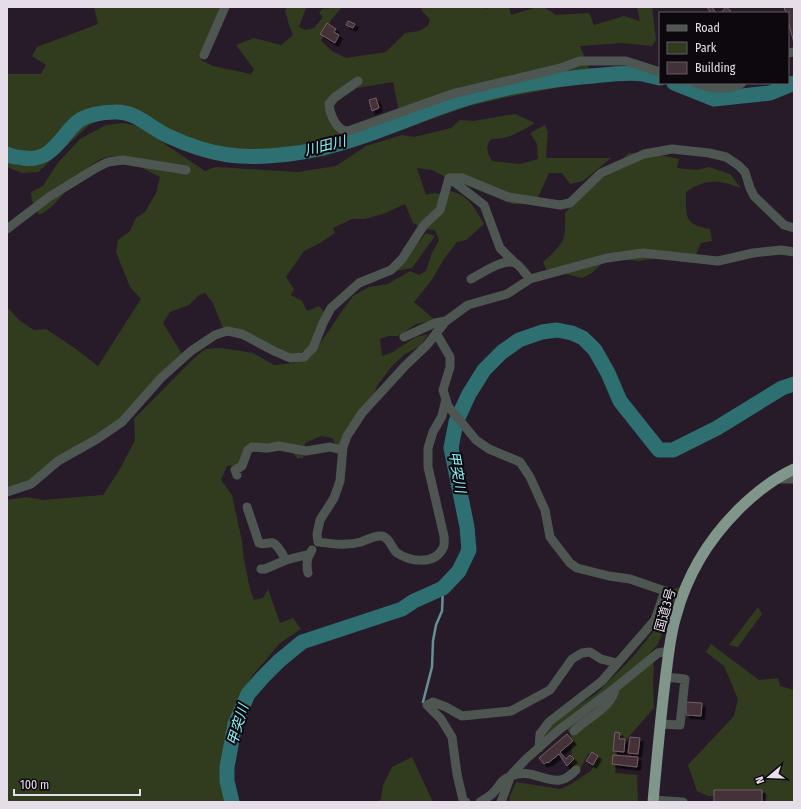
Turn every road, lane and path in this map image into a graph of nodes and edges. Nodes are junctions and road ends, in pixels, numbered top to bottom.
1 (225, 7) edge
2 (204, 55) dead end
3 (659, 72) edge
4 (358, 81) dead end
5 (699, 84) edge
6 (741, 84) edge
7 (186, 170) dead end
8 (449, 178) junction
9 (794, 228) edge
10 (7, 229) edge
11 (794, 252) edge
12 (514, 262) junction
13 (471, 279) dead end
14 (530, 279) junction
15 (446, 321) junction
16 (436, 333) junction
17 (404, 337) dead end
18 (447, 402) junction
19 (342, 450) junction
20 (794, 469) edge
21 (237, 475) dead end
22 (794, 479) edge
23 (776, 480) junction
24 (7, 492) edge
25 (247, 507) dead end
26 (318, 542) junction
27 (310, 554) junction
28 (286, 560) junction
29 (261, 569) dead end
30 (308, 573) dead end
31 (669, 651) junction
32 (617, 663) junction
33 (665, 677) junction
34 (616, 688) junction
35 (660, 724) junction
36 (574, 731) dead end
37 (539, 748) junction
38 (576, 770) dead end
39 (512, 775) junction
40 (653, 801) edge
41 (466, 802) edge
42 (480, 802) edge
43 (501, 802) edge
44 (683, 802) edge

1 - 2 street
3 - 4 street
5 - 6 street
7 - 10 street
8 - 9 street
8 - 12 street
8 - 24 street
11 - 14 street
12 - 13 street
12 - 14 street
14 - 15 street
15 - 16 street
15 - 17 street
16 - 18 street
16 - 19 street
18 - 26 street
18 - 32 street
19 - 21 street
19 - 26 street
20 - 23 highway, 国道3号
22 - 23 street
23 - 31 highway, 国道3号
25 - 28 street
26 - 27 street
27 - 28 street
27 - 30 street
28 - 29 street
31 - 33 highway, 国道3号
31 - 34 street
32 - 37 street
32 - 41 street
33 - 35 highway, 国道3号
33 - 35 street
34 - 36 street
34 - 37 street
35 - 40 highway, 国道3号
37 - 39 street
38 - 39 street
39 - 42 street
39 - 43 street
40 - 44 street

